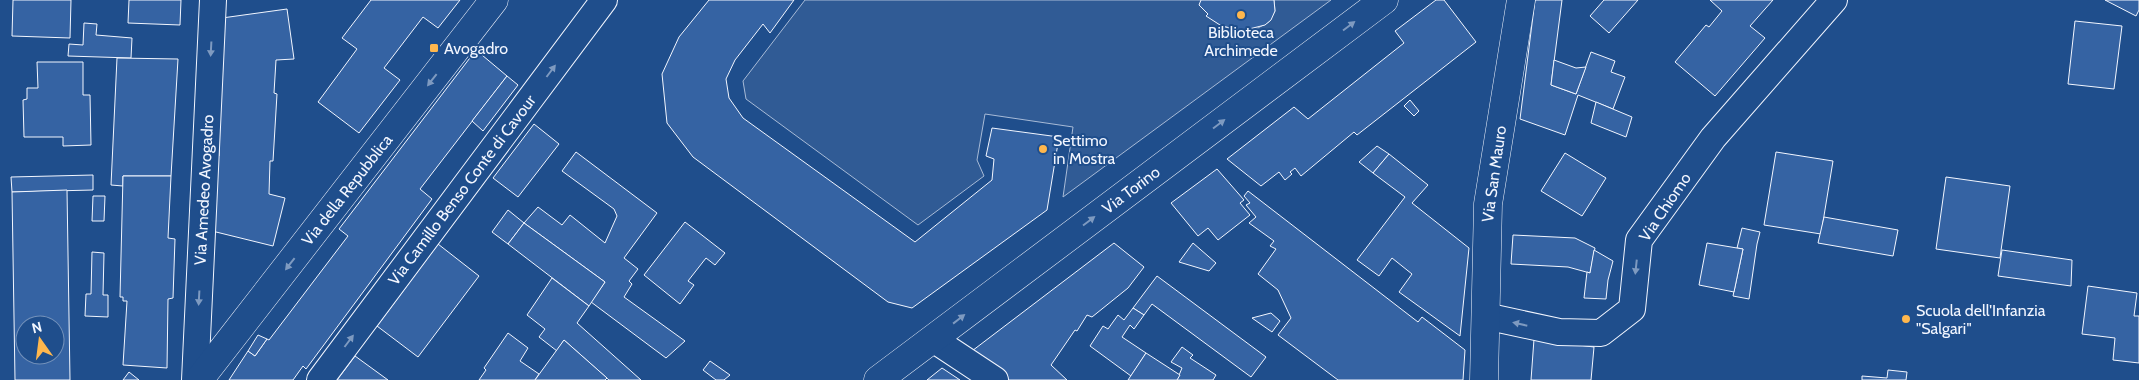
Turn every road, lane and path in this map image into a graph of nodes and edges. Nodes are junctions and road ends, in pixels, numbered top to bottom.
1 (213, 0) edge
2 (494, 0) edge
3 (604, 0) edge
4 (1384, 0) edge
5 (1521, 0) edge
6 (1834, 0) edge
7 (1485, 316) junction
8 (933, 339) junction
9 (195, 380) edge
10 (199, 380) edge
11 (320, 380) edge
12 (878, 380) edge
13 (995, 380) edge
14 (1484, 380) edge

1 -> 9 street, Via Amedeo Avogadro
2 -> 10 street, Via della Repubblica
11 -> 3 street, Via Camillo Benso Conte di Cavour
8 -> 4 street, Via Torino
5 - 7 street, Via San Mauro
6 -> 7 street, Via Chiomo
7 - 14 street, Via San Mauro
8 - 12 street, Via Torino
8 - 13 street

